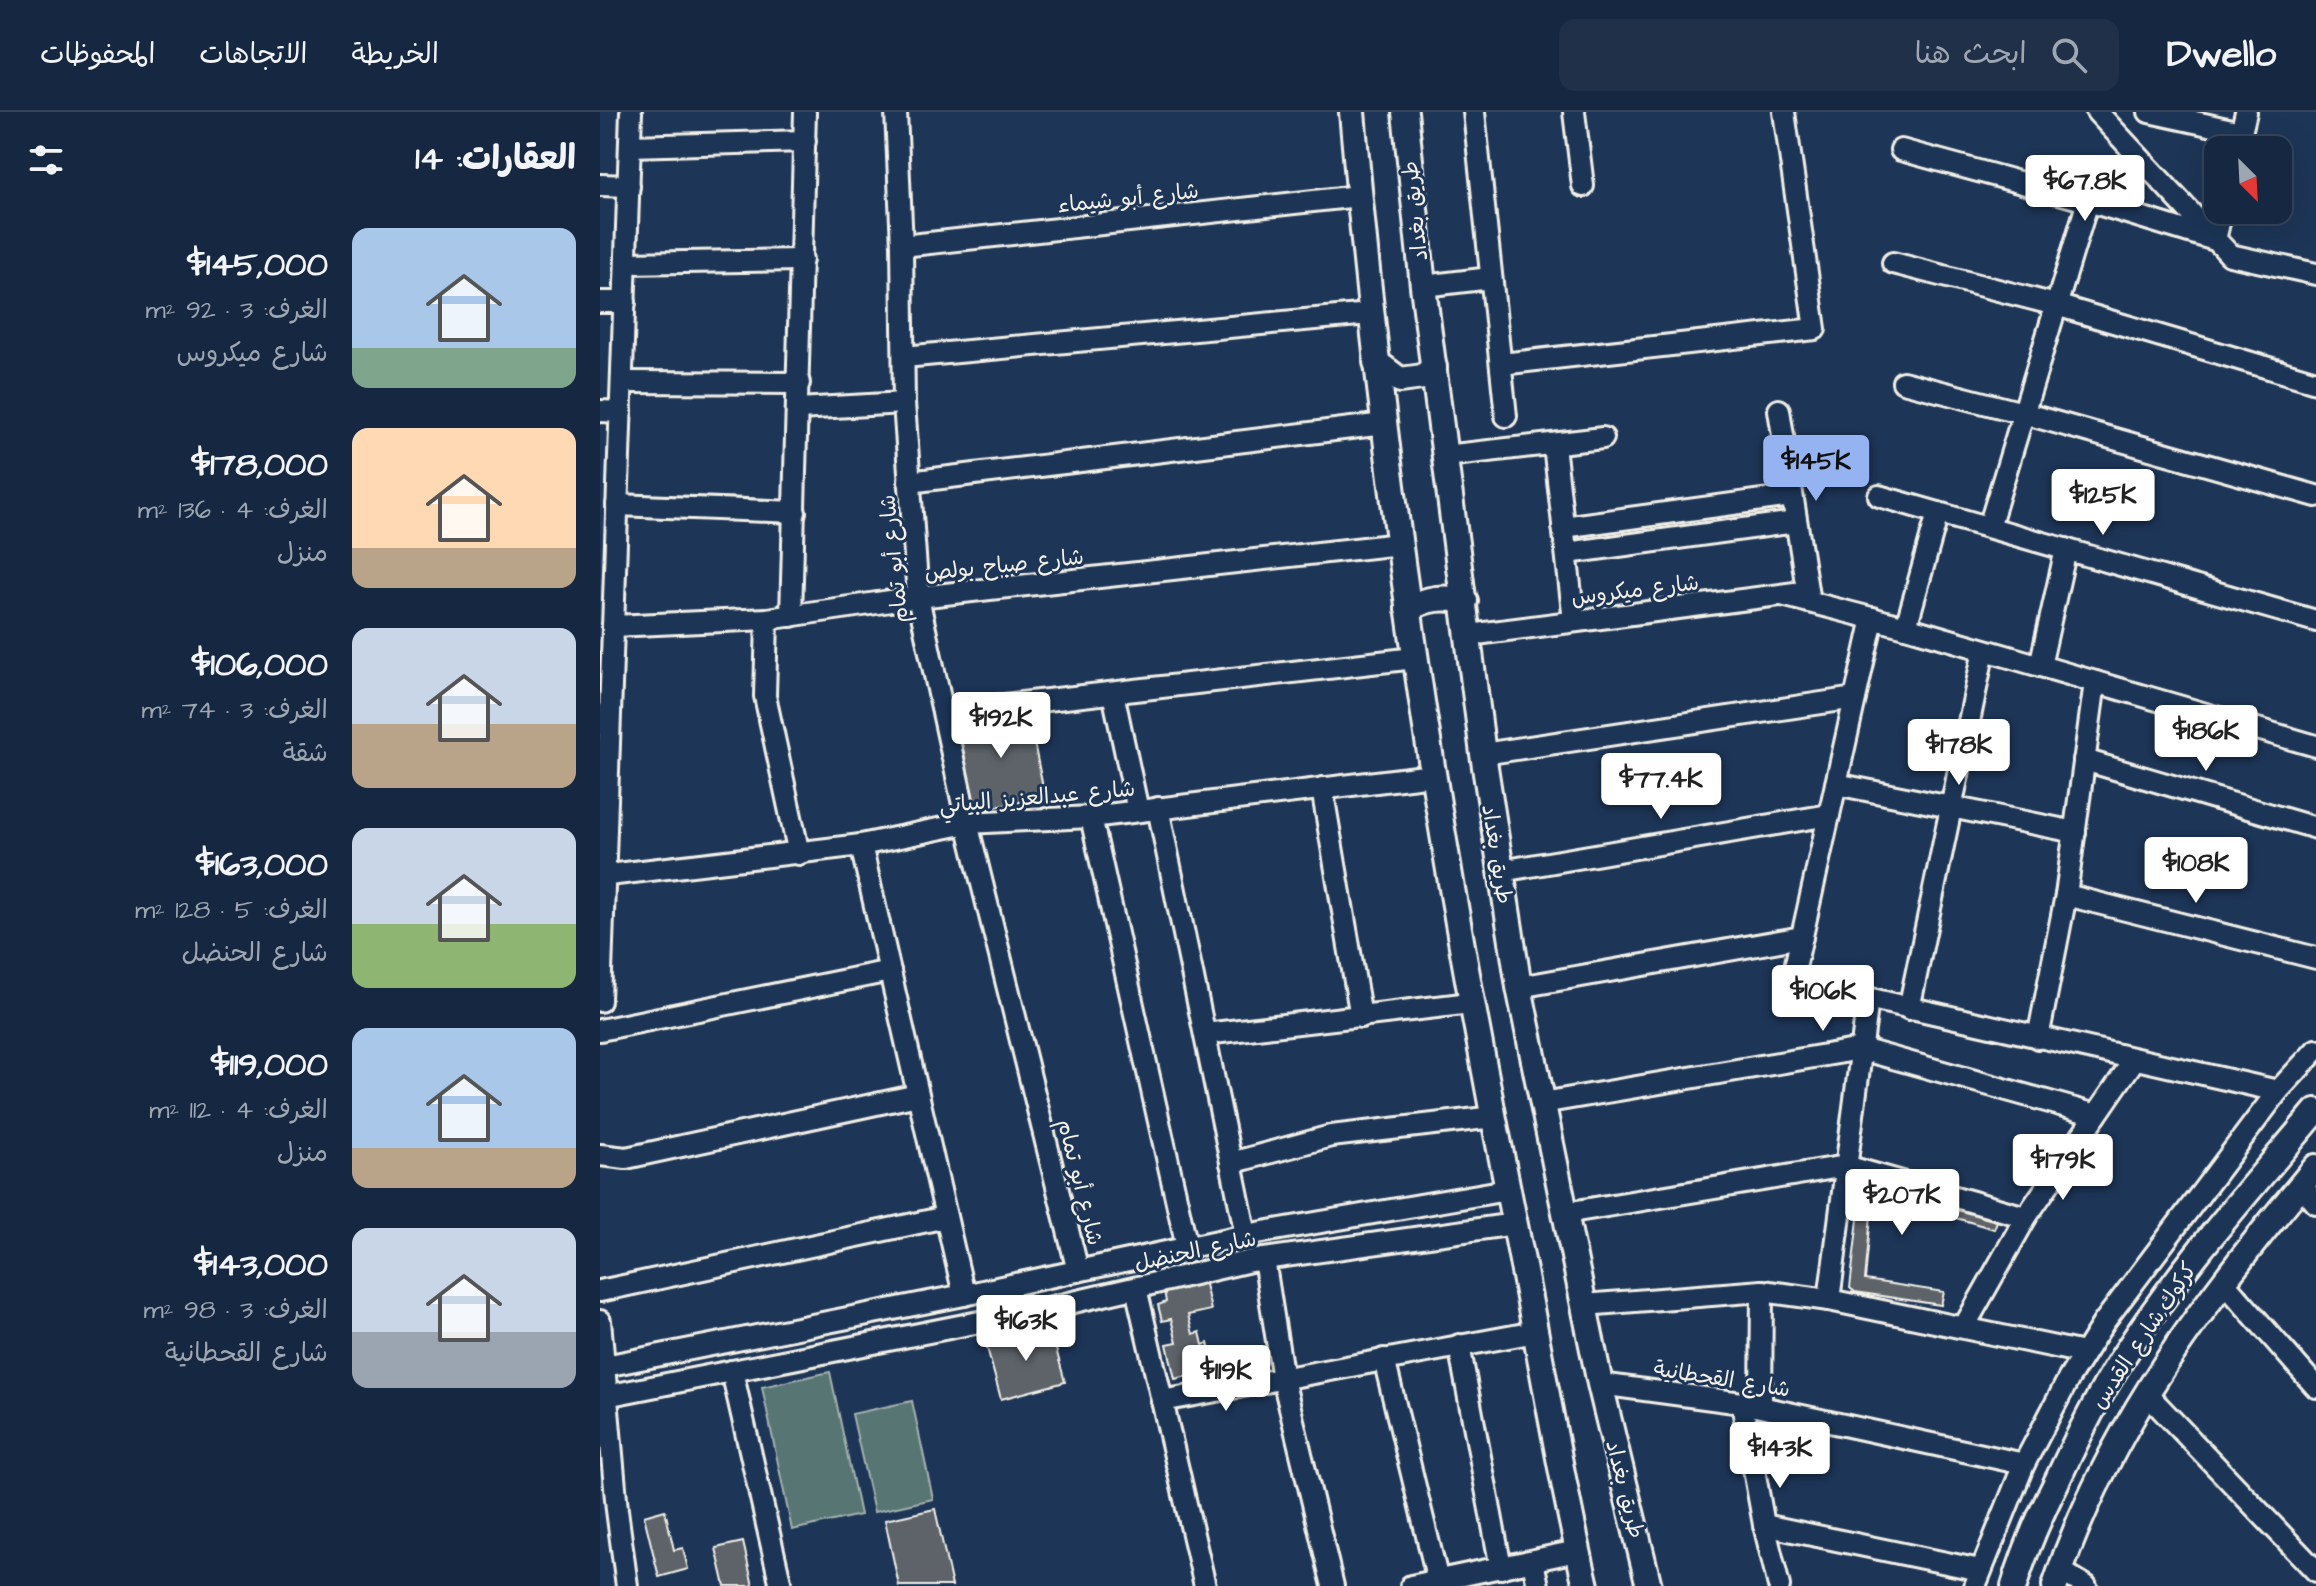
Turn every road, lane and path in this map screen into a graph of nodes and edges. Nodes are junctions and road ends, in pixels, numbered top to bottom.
1 (631, 112) edge
2 (805, 112) edge
3 (896, 112) edge
4 (1352, 112) edge
5 (1405, 112) edge
6 (1474, 112) edge
7 (1574, 112) edge
8 (1784, 112) edge
9 (2097, 112) edge
10 (2149, 112) edge
11 (2242, 131) edge
12 (805, 141) junction
13 (630, 146) junction
14 (1901, 150) dead end
15 (600, 185) edge
16 (629, 186) junction
17 (1583, 186) dead end
18 (1359, 196) junction
19 (2088, 201) junction
20 (2219, 224) edge
21 (2215, 240) junction
22 (902, 246) junction
23 (802, 260) junction
24 (626, 263) junction
25 (1893, 263) dead end
26 (2316, 274) edge
27 (1491, 278) junction
28 (1423, 286) junction
29 (600, 302) edge
30 (625, 302) junction
31 (2056, 305) junction
32 (1370, 314) junction
33 (904, 357) junction
34 (1376, 362) junction
35 (1501, 364) junction
36 (1434, 367) junction
37 (622, 382) junction
38 (1903, 382) dead end
39 (2316, 382) edge
40 (799, 383) junction
41 (904, 403) junction
42 (798, 409) junction
43 (1779, 410) dead end
44 (610, 412) edge
45 (2023, 413) junction
46 (1506, 416) dead end
47 (1384, 424) junction
48 (1603, 438) dead end
49 (1554, 445) junction
50 (1445, 456) junction
51 (909, 482) junction
52 (1792, 496) junction
53 (1879, 496) dead end
54 (2316, 496) edge
55 (617, 505) junction
56 (795, 512) junction
57 (1938, 513) junction
58 (1796, 522) junction
59 (1563, 527) junction
60 (1989, 527) junction
61 (1400, 544) junction
62 (2066, 549) junction
63 (1567, 553) junction
64 (918, 597) junction
65 (1808, 597) junction
66 (1465, 601) junction
67 (1408, 609) junction
68 (791, 616) junction
69 (1873, 618) junction
70 (767, 619) junction
71 (1574, 621) junction
72 (2316, 621) edge
73 (1906, 627) junction
74 (1469, 635) junction
75 (609, 638) edge
76 (1984, 650) junction
77 (1415, 658) junction
78 (2040, 666) junction
79 (2095, 682) junction
80 (1113, 693) junction
81 (1855, 698) junction
82 (943, 712) junction
83 (2316, 746) edge
84 (1483, 754) junction
85 (604, 756) edge
86 (2084, 760) junction
87 (1433, 775) junction
88 (1836, 784) junction
89 (1322, 788) junction
90 (1951, 807) junction
91 (1148, 810) junction
92 (1829, 815) junction
93 (1091, 817) junction
94 (967, 823) junction
95 (2316, 828) edge
96 (2075, 832) junction
97 (861, 845) junction
98 (799, 854) junction
99 (1501, 871) junction
100 (602, 876) edge
101 (2066, 895) junction
102 (1802, 937) junction
103 (2316, 958) edge
104 (890, 971) junction
105 (1519, 987) junction
106 (600, 989) edge
107 (1868, 999) junction
108 (600, 1001) edge
109 (1471, 1003) junction
110 (1909, 1009) junction
111 (1361, 1017) junction
112 (600, 1030) edge
113 (1205, 1034) junction
114 (2038, 1038) junction
115 (1861, 1049) junction
116 (2316, 1050) edge
117 (2134, 1060) junction
118 (2278, 1091) junction
119 (918, 1095) junction
120 (1542, 1103) junction
121 (2316, 1111) edge
122 (2096, 1115) junction
123 (1494, 1117) junction
124 (2296, 1135) junction
125 (2316, 1150) edge
126 (600, 1155) edge
127 (1231, 1163) junction
128 (1846, 1166) junction
129 (2311, 1185) edge
130 (1507, 1190) junction
131 (1472, 1198) junction
132 (1565, 1213) junction
133 (946, 1217) junction
134 (2026, 1217) junction
135 (1515, 1224) junction
136 (1474, 1229) junction
137 (1246, 1235) junction
138 (1187, 1247) junction
139 (1264, 1259) junction
140 (1078, 1271) junction
141 (1030, 1281) junction
142 (2223, 1281) junction
143 (1136, 1288) junction
144 (600, 1291) edge
145 (1762, 1291) junction
146 (964, 1295) junction
147 (1829, 1300) junction
148 (1584, 1305) junction
149 (1035, 1311) junction
150 (600, 1321) edge
151 (1964, 1327) junction
152 (1535, 1332) junction
153 (1459, 1345) junction
154 (2084, 1353) junction
155 (1384, 1359) junction
156 (601, 1367) edge
157 (732, 1371) junction
158 (1283, 1379) junction
159 (1600, 1384) junction
160 (2316, 1387) edge
161 (2146, 1393) junction
162 (606, 1396) junction
163 (1162, 1401) junction
164 (1752, 1405) junction
165 (2024, 1464) junction
166 (608, 1510) edge
167 (1764, 1525) junction
168 (1577, 1551) junction
169 (1533, 1561) junction
170 (1501, 1568) junction
171 (2316, 1571) edge
172 (1978, 1578) edge
173 (2058, 1578) edge
174 (1438, 1581) junction
175 (627, 1586) edge
176 (781, 1586) edge
177 (1205, 1586) edge
178 (1333, 1586) edge
179 (1411, 1586) edge
180 (1538, 1586) edge
181 (1584, 1586) edge
182 (1649, 1586) edge
183 (1779, 1586) edge
184 (2014, 1586) edge
185 (2086, 1586) edge

1 - 13 street
2 - 12 street
3 - 22 street, شارع أبو تمام
4 - 18 main road
5 - 28 main road, طريق بغداد
6 - 27 street
7 - 17 street
8 - 35 street
9 - 21 street
10 - 11 street
12 - 13 street
12 - 23 street
13 - 16 street
14 - 19 street
15 - 16 street
16 - 24 street
18 - 22 street, شارع أبو شيماء
18 - 32 main road
19 - 21 street
19 - 31 street
20 - 21 street
21 - 26 street
22 - 33 street, شارع أبو تمام
23 - 24 street
23 - 40 street
24 - 30 street
25 - 31 street
27 - 28 street
27 - 35 street
28 - 36 main road, طريق بغداد
29 - 30 street
30 - 37 street
31 - 39 street
31 - 45 street
32 - 33 street
32 - 34 main road
33 - 41 street, شارع أبو تمام
34 - 36 main road
34 - 47 main road
35 - 46 street
36 - 50 main road, طريق بغداد
37 - 40 street
37 - 44 street
38 - 45 street
40 - 42 street
41 - 42 street
41 - 51 street, شارع أبو تمام
42 - 56 street
43 - 52 street
44 - 55 street
45 - 54 street
45 - 60 street
47 - 51 street
47 - 61 main road
48 - 49 street
49 - 50 street
49 - 59 street
50 - 66 main road, طريق بغداد
51 - 64 street, شارع أبو تمام
52 - 58 street
52 - 59 street
53 - 57 street
55 - 56 street
55 - 75 street
56 - 68 street
57 - 60 street
57 - 73 street
58 - 63 street
58 - 65 street
59 - 63 street
60 - 62 street
61 - 64 street, شارع صباح بولص
61 - 67 main road
62 - 72 street
62 - 78 street
63 - 71 street
64 - 68 street, شارع صباح بولص
64 - 82 street, شارع أبو تمام
65 - 69 street
65 - 71 street, شارع ميكروس
66 - 67 main road
66 - 74 main road, طريق بغداد
67 - 77 main road
68 - 70 street, شارع صباح بولص
69 - 73 street
69 - 81 street
70 - 75 street, شارع صباح بولص
70 - 98 street
71 - 74 street, شارع ميكروس
73 - 76 street
74 - 84 main road, طريق بغداد
75 - 85 street
76 - 78 street
76 - 90 street
77 - 80 street
77 - 87 main road
78 - 79 street
79 - 83 street
79 - 86 street
80 - 82 street
80 - 91 street
81 - 84 street
81 - 88 street
82 - 94 street, شارع أبو تمام
84 - 99 main road, طريق بغداد
85 - 100 street
86 - 95 street
86 - 96 street
87 - 89 street, شارع عبدالعزيز البياتي
87 - 109 main road
88 - 90 street
88 - 92 street
89 - 91 street, شارع عبدالعزيز البياتي
89 - 111 street
90 - 96 street
90 - 110 street
91 - 93 street, شارع عبدالعزيز البياتي
91 - 113 street
92 - 99 street
92 - 102 street
93 - 94 street, شارع عبدالعزيز البياتي
93 - 138 street
94 - 97 street, شارع عبدالعزيز البياتي
94 - 140 street, شارع أبو تمام
96 - 101 street
97 - 98 street, شارع عبدالعزيز البياتي
97 - 104 street
98 - 100 street, شارع عبدالعزيز البياتي
99 - 105 main road, طريق بغداد
100 - 106 street
101 - 103 street
101 - 114 street
102 - 105 street
102 - 107 street
104 - 112 street
104 - 119 street
105 - 120 main road, طريق بغداد
106 - 108 street
107 - 110 street
107 - 115 street
109 - 111 street
109 - 123 main road
110 - 114 street
111 - 113 street
113 - 127 street
114 - 117 street
115 - 120 street
115 - 122 street
115 - 128 street
116 - 118 street
117 - 118 street
117 - 122 street
118 - 154 street
119 - 126 street
119 - 133 street
120 - 132 main road, طريق بغداد
121 - 124 main road, كركوك,شارع القدس
122 - 134 street
123 - 127 street
123 - 130 main road
124 - 125 main road
124 - 184 main road, كركوك,شارع القدس
127 - 137 street
128 - 132 street
128 - 134 street
128 - 147 street
129 - 142 main road, كركوك,شارع القدس
130 - 131 street, شارع الحنضل
130 - 135 main road
131 - 136 street
131 - 137 street, شارع الحنضل
132 - 148 main road, طريق بغداد
133 - 144 street
133 - 146 street
134 - 151 street
135 - 136 street, شارع الحنضل
135 - 152 main road
136 - 139 street, شارع الحنضل
137 - 138 street, شارع الحنضل
138 - 140 street, شارع الحنضل
139 - 143 street, شارع الحنضل
139 - 158 street
140 - 141 street, شارع الحنضل
141 - 146 street, شارع الحنضل
141 - 149 street
142 - 160 street
142 - 161 main road, كركوك,شارع القدس
143 - 149 street, شارع الحنضل
143 - 163 street
145 - 147 street
145 - 148 street
145 - 164 street
146 - 156 street, شارع الحنضل
147 - 151 street
148 - 159 main road, طريق بغداد
149 - 157 street, شارع الحنضل
150 - 156 street
151 - 154 street
152 - 153 street
152 - 168 main road
153 - 155 street
153 - 170 street
154 - 165 street
155 - 158 street
155 - 174 street
156 - 162 street
157 - 162 street, شارع الحنضل
157 - 176 street
158 - 163 street
158 - 178 street
159 - 164 street, شارع القحطانية
159 - 182 main road, طريق بغداد
161 - 171 street
161 - 173 main road, كركوك,شارع القدس
162 - 166 street
163 - 177 street
164 - 165 street, شارع القحطانية
164 - 167 street
165 - 172 street
166 - 175 street
167 - 172 street
167 - 183 street
168 - 169 street
168 - 181 main road
169 - 170 street
169 - 180 street
170 - 174 street
173 - 185 street
174 - 179 street

